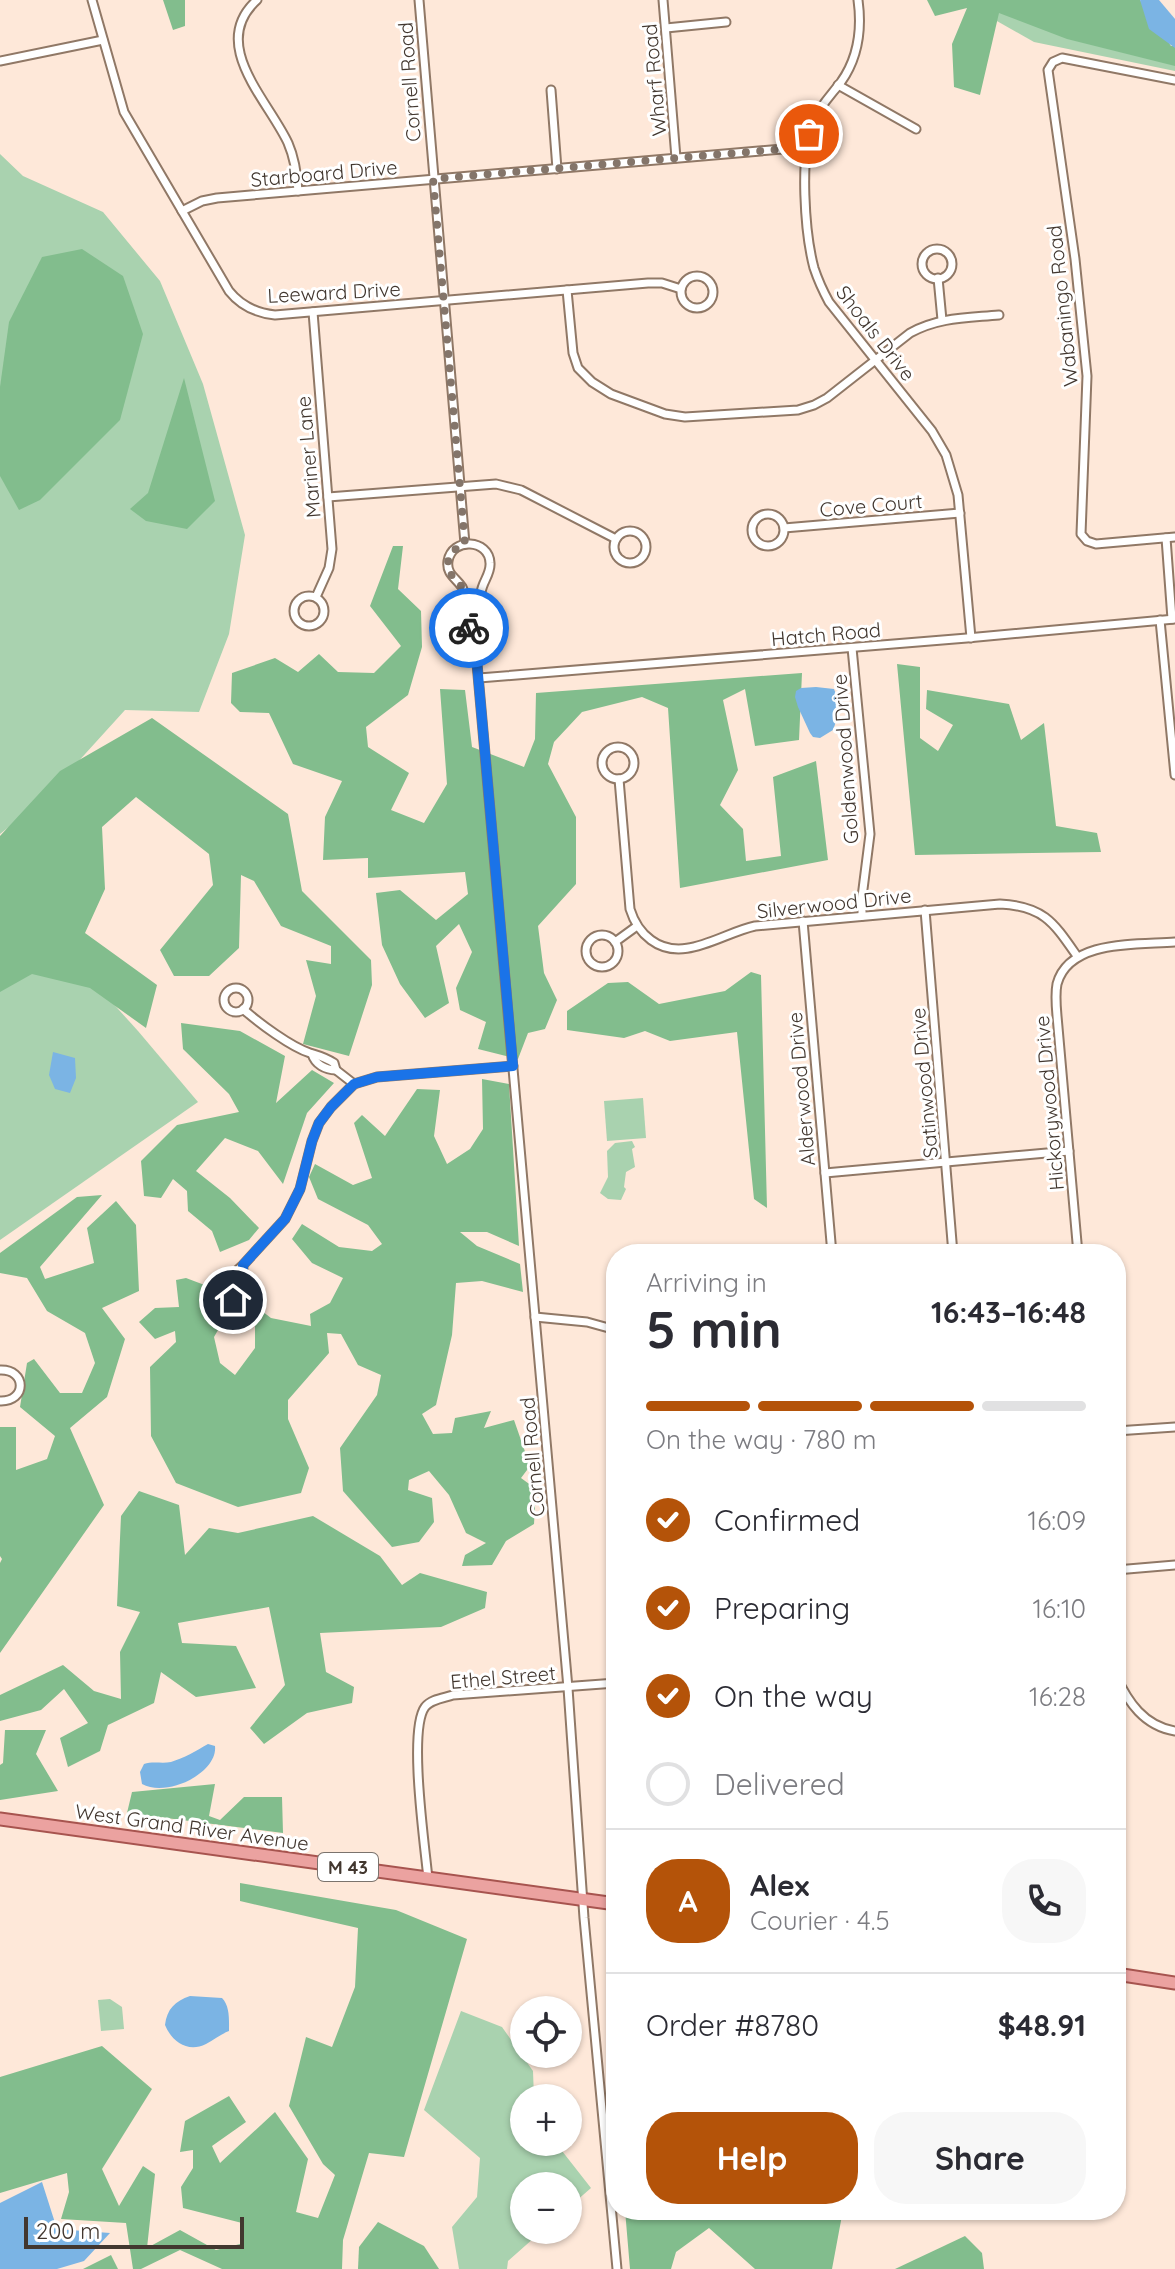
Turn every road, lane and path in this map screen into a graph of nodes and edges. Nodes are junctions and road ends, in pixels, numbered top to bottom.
1 (92, 0) edge
2 (257, 0) edge
3 (419, 0) edge
4 (663, 0) edge
5 (858, 0) edge
6 (726, 22) dead end
7 (666, 28) junction
8 (103, 40) junction
9 (0, 61) edge
10 (1175, 80) edge
11 (838, 85) junction
12 (551, 90) dead end
13 (916, 129) dead end
14 (806, 147) junction
15 (676, 158) junction
16 (557, 169) junction
17 (433, 179) junction
18 (298, 191) junction
19 (182, 211) junction
20 (938, 278) junction
21 (681, 289) junction
22 (567, 290) junction
23 (444, 300) junction
24 (313, 312) junction
25 (999, 315) dead end
26 (942, 320) junction
27 (876, 360) junction
28 (460, 485) junction
29 (328, 497) junction
30 (960, 513) junction
31 (784, 528) junction
32 (1171, 537) edge
33 (616, 539) junction
34 (465, 544) junction
35 (316, 597) junction
36 (1174, 619) edge
37 (1160, 620) junction
38 (971, 638) junction
39 (475, 641) junction
40 (852, 648) junction
41 (479, 678) junction
42 (1175, 775) edge
43 (619, 779) junction
44 (925, 910) junction
45 (862, 916) junction
46 (803, 921) junction
47 (637, 926) junction
48 (615, 942) junction
49 (1175, 942) edge
50 (1077, 956) junction
51 (243, 1009) dead end
52 (513, 1066) junction
53 (354, 1084) junction
54 (1069, 1151) junction
55 (946, 1162) junction
56 (825, 1173) junction
57 (831, 1244) edge
58 (952, 1244) edge
59 (1077, 1244) edge
60 (243, 1265) junction
61 (535, 1317) junction
62 (606, 1327) edge
63 (0, 1370) edge
64 (0, 1401) edge
65 (1175, 1427) edge
66 (1126, 1430) edge
67 (1175, 1565) edge
68 (1126, 1569) edge
69 (606, 1684) edge
70 (568, 1688) junction
71 (1126, 1698) edge
72 (1175, 1731) edge
73 (0, 1819) edge
74 (428, 1879) junction
75 (584, 1900) junction
76 (606, 1903) edge
77 (1126, 1976) edge
78 (1175, 1983) edge
79 (606, 2146) edge
80 (613, 2220) edge
81 (617, 2269) edge

1 - 8 street
2 - 18 street
3 - 17 street, Cornell Road
4 - 7 street, Wharf Road
5 - 11 street, Shoals Drive
6 - 7 street
7 - 15 street, Wharf Road
8 - 9 street
8 - 19 street, Leeward Drive
10 - 32 street, Wabaningo Road
11 - 13 street
11 - 14 street, Shoals Drive
12 - 16 street
14 - 15 street, Starboard Drive
14 - 27 street, Shoals Drive
15 - 16 street, Starboard Drive
16 - 17 street, Starboard Drive
17 - 18 street, Starboard Drive
17 - 23 street, Cornell Road
18 - 19 street, Starboard Drive
19 - 24 street, Leeward Drive
20 - 20 street
20 - 26 street
21 - 21 street, Leeward Drive
21 - 22 street, Leeward Drive
22 - 23 street, Leeward Drive
22 - 27 street
23 - 24 street, Leeward Drive
23 - 28 street, Cornell Road
24 - 29 street, Mariner Lane
25 - 26 street
26 - 27 street
27 - 30 street, Shoals Drive
28 - 29 street
28 - 33 street
28 - 34 street, Cornell Road
29 - 35 street, Mariner Lane
30 - 31 street, Cove Court
30 - 38 street, Shoals Drive
31 - 31 street, Cove Court
32 - 36 street
33 - 33 street
34 - 39 street, Cornell Road
34 - 39 street, Cornell Road
35 - 35 street, Mariner Lane
36 - 37 street, Hatch Road
37 - 38 street, Hatch Road
37 - 42 street
38 - 40 street, Hatch Road
39 - 41 street, Cornell Road
40 - 41 street, Hatch Road
40 - 45 street, Goldenwood Drive
41 - 52 street, Cornell Road
43 - 43 street
43 - 47 street
44 - 45 street, Silverwood Drive
44 - 50 street, Silverwood Drive
44 - 55 street, Satinwood Drive
45 - 46 street, Silverwood Drive
46 - 47 street, Silverwood Drive
46 - 56 street, Alderwood Drive
47 - 48 street
48 - 48 street
49 - 50 street
50 - 54 street, Hickorywood Drive
51 - 53 street
52 - 53 street
52 - 61 street, Cornell Road
53 - 60 street
54 - 55 street
54 - 59 street, Hickorywood Drive
55 - 56 street
55 - 58 street, Satinwood Drive
56 - 57 street, Alderwood Drive
60 - 60 street
61 - 62 street
61 - 70 street, Cornell Road
63 - 64 street
65 - 66 street
67 - 68 street
69 - 70 street, Ethel Street
70 - 74 street, Ethel Street
70 - 75 street, Cornell Road
71 - 72 street
73 - 74 main road, West Grand River Avenue / M 43
74 - 75 main road, West Grand River Avenue / M 43
75 - 76 main road, West Grand River Avenue / M 43
75 - 79 street, Cornell Road
77 - 78 main road
80 - 81 street, Cornell Road

